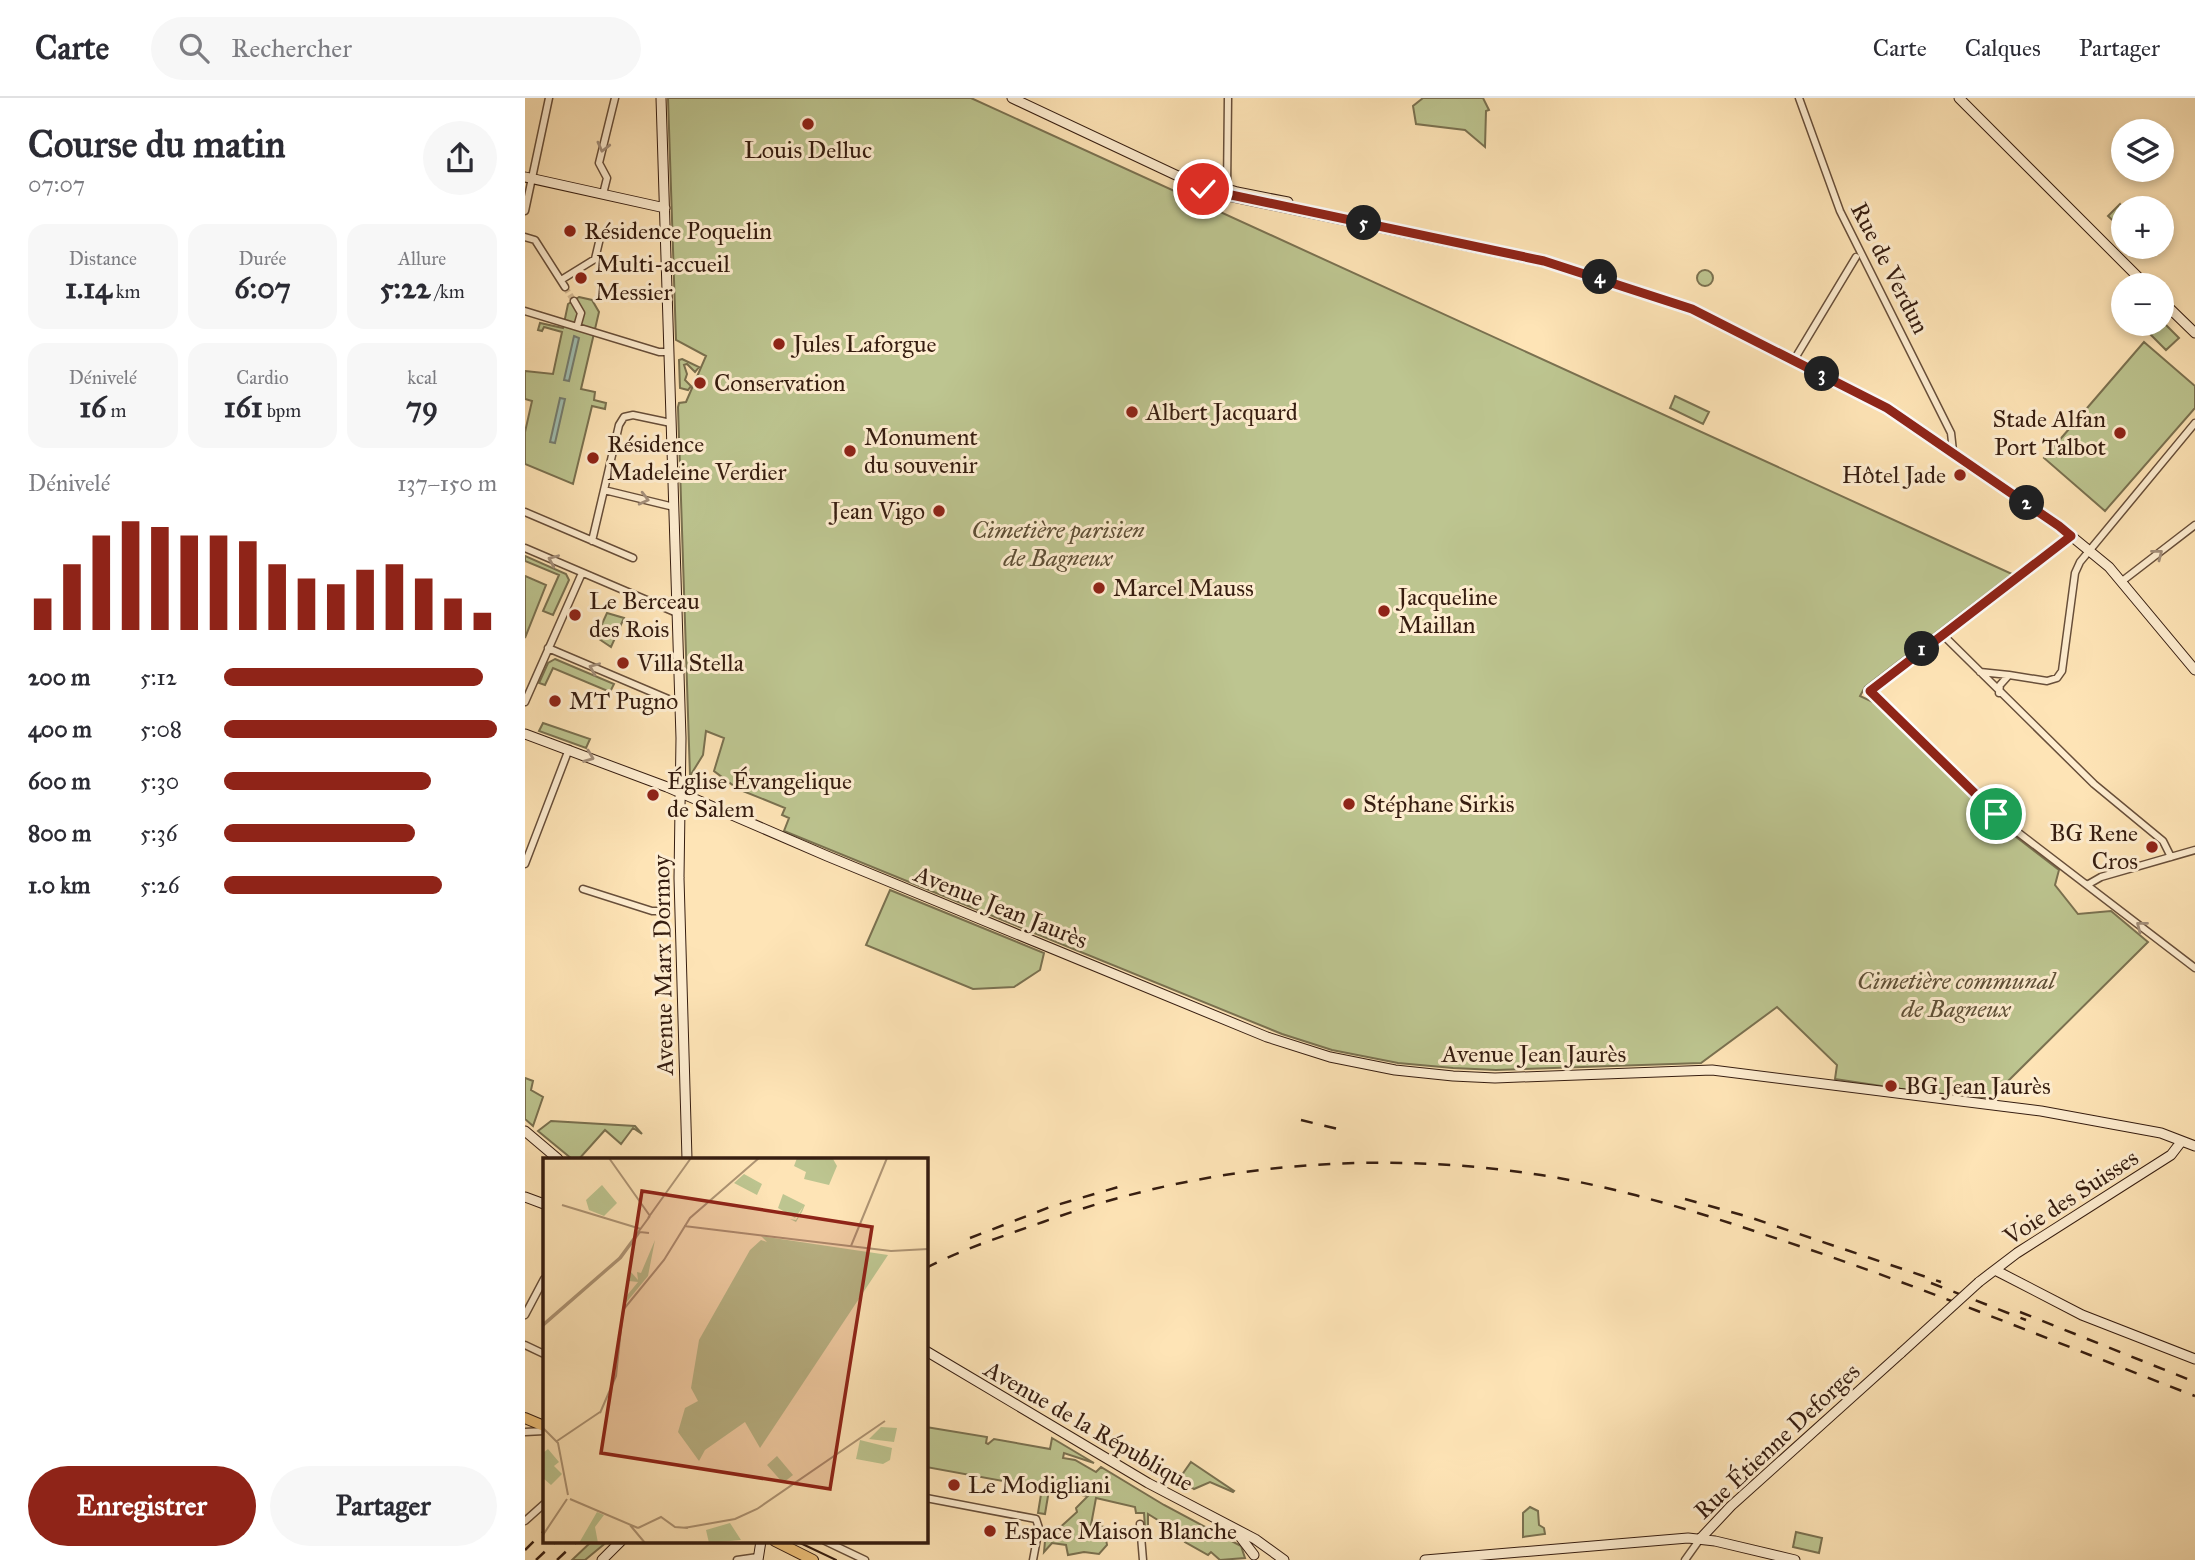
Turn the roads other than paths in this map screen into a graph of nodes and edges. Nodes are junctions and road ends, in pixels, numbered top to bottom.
1 (549, 98) edge
2 (615, 98) edge
3 (661, 98) edge
4 (1012, 98) edge
5 (1228, 98) edge
6 (1799, 98) edge
7 (1959, 98) edge
8 (1174, 172) junction
9 (528, 177) edge
10 (1227, 189) junction
11 (603, 194) junction
12 (665, 208) junction
13 (525, 211) edge
14 (1374, 225) junction
15 (525, 237) edge
16 (600, 237) dead end
17 (1856, 257) dead end
18 (2134, 273) edge
19 (561, 280) junction
20 (565, 287) tunnel mouth
21 (573, 301) tunnel mouth
22 (525, 311) edge
23 (2174, 313) edge
24 (577, 327) junction
25 (2195, 333) edge
26 (669, 352) junction
27 (1794, 360) junction
28 (671, 423) junction
29 (2195, 424) edge
30 (1953, 451) junction
31 (604, 489) junction
32 (674, 506) junction
33 (525, 512) edge
34 (2195, 525) edge
35 (2071, 536) junction
36 (592, 541) junction
37 (525, 548) edge
38 (2089, 551) junction
39 (633, 558) dead end
40 (582, 573) junction
41 (2121, 582) junction
42 (677, 613) junction
43 (1941, 634) junction
44 (548, 648) junction
45 (2195, 670) edge
46 (1978, 672) junction
47 (2009, 675) junction
48 (1999, 693) junction
49 (525, 702) edge
50 (680, 704) junction
51 (525, 734) edge
52 (569, 749) junction
53 (682, 793) junction
54 (2195, 850) edge
55 (2171, 857) junction
56 (525, 864) edge
57 (2087, 885) junction
58 (583, 889) dead end
59 (665, 911) dead end
60 (2195, 968) edge
61 (525, 1131) edge
62 (2181, 1142) junction
63 (2195, 1146) edge
64 (557, 1158) edge
65 (687, 1158) edge
66 (525, 1197) edge
67 (543, 1205) edge
68 (1995, 1270) junction
69 (543, 1281) edge
70 (525, 1315) edge
71 (525, 1345) edge
72 (927, 1352) edge
73 (1901, 1353) joint
74 (543, 1354) edge
75 (2195, 1359) edge
76 (525, 1418) edge
77 (543, 1427) edge
78 (543, 1428) edge
79 (525, 1432) edge
80 (927, 1499) edge
81 (543, 1504) edge
82 (525, 1521) edge
83 (1140, 1524) dead end
84 (1235, 1531) junction
85 (1700, 1539) junction
86 (620, 1542) edge
87 (777, 1542) edge
88 (827, 1542) edge
89 (1266, 1548) junction
90 (1253, 1557) edge
91 (758, 1559) edge
92 (601, 1560) edge
93 (737, 1560) edge
94 (813, 1560) edge
95 (865, 1560) edge
96 (1033, 1560) edge
97 (1143, 1560) edge
98 (1284, 1560) edge
99 (1425, 1560) edge
100 (1685, 1560) edge
101 (1795, 1560) edge

1 - 9 street
2 -> 11 street
3 - 12 street, Avenue Marx Dormoy
4 - 8 street
5 - 10 street
6 - 30 street, Rue de Verdun
7 - 18 street
8 - 10 street
8 - 14 street
9 - 11 street
9 - 13 street
10 - 14 street
11 - 12 street
12 - 26 street, Avenue Marx Dormoy
14 - 27 street
15 - 19 street
16 - 19 street
17 - 27 street
19 - 20 street
21 - 24 street
22 - 24 street
23 - 25 street
24 - 26 street
26 - 28 street, Avenue Marx Dormoy
27 - 30 street
28 - 31 street
28 - 32 street, Avenue Marx Dormoy
29 - 38 street
30 - 35 street
31 -> 32 street
31 - 36 street
32 - 42 street, Avenue Marx Dormoy
33 - 36 street
41 -> 34 street
35 - 38 street
35 - 43 street
36 - 39 street
40 -> 37 street
38 - 41 street
38 - 47 street
40 - 42 street
40 - 44 street
41 - 45 street
42 - 50 street, Avenue Marx Dormoy
43 - 46 street
43 - 57 street
44 - 49 street
50 -> 44 street
46 - 47 street
46 - 48 street
47 - 48 street
48 - 55 street
50 - 53 street, Avenue Marx Dormoy
51 - 52 street, Avenue Jean Jaurès
52 -> 53 street, Avenue Jean Jaurès
52 - 56 street
53 - 62 street, Avenue Jean Jaurès
53 - 65 street, Avenue Marx Dormoy
54 - 55 street
55 - 57 street
60 -> 57 street
58 - 59 street
61 - 64 street
62 - 63 street, Avenue Jean Jaurès
62 - 68 street, Voie des Suisses
66 - 67 street
68 - 73 street, Voie des Suisses, bridge
68 - 75 street
69 - 70 street
71 - 74 street
72 - 84 street, Avenue de la République
73 - 85 street, Rue Étienne Deforges
76 - 77 main road
78 - 79 street
80 - 96 street
81 - 82 street
83 - 97 street
84 - 89 street, Avenue de la République
84 - 90 street, Avenue de la République
85 - 99 street
85 - 100 street, Rue Étienne Deforges
85 - 101 street
86 - 92 street
87 - 94 main road
88 - 95 street
89 - 90 street
89 - 98 street, Avenue de la République
91 - 93 street

